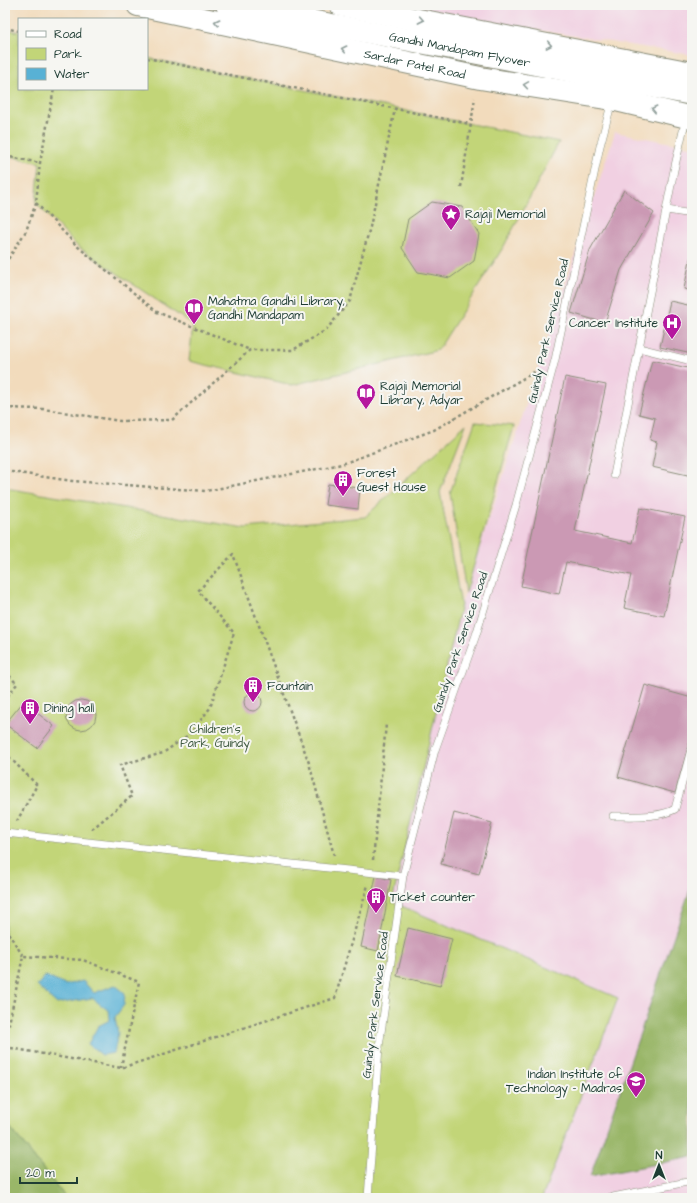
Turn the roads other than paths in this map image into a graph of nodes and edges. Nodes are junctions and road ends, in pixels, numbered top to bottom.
1 (138, 5) edge
2 (227, 5) edge
3 (341, 5) edge
4 (692, 73) edge
5 (692, 94) edge
6 (612, 99) junction
7 (689, 117) edge
8 (667, 210) junction
9 (692, 214) edge
10 (639, 348) junction
11 (692, 361) edge
12 (614, 475) dead end
13 (692, 746) edge
14 (613, 816) dead end
15 (7, 834) edge
16 (403, 876) junction
17 (692, 1181) edge
18 (368, 1198) edge
19 (608, 1198) edge

6 -> 1 main road, Sardar Patel Road
2 - 5 main road, Gandhi Mandapam Flyover
3 -> 4 main road
7 -> 6 main road, Sardar Patel Road
6 - 16 lane, Guindy Park Service Road
7 - 8 lane
8 - 9 lane
8 - 10 lane
10 - 11 lane
10 - 12 lane
13 - 14 lane
15 - 16 lane
16 - 18 lane, Guindy Park Service Road
17 - 19 lane

